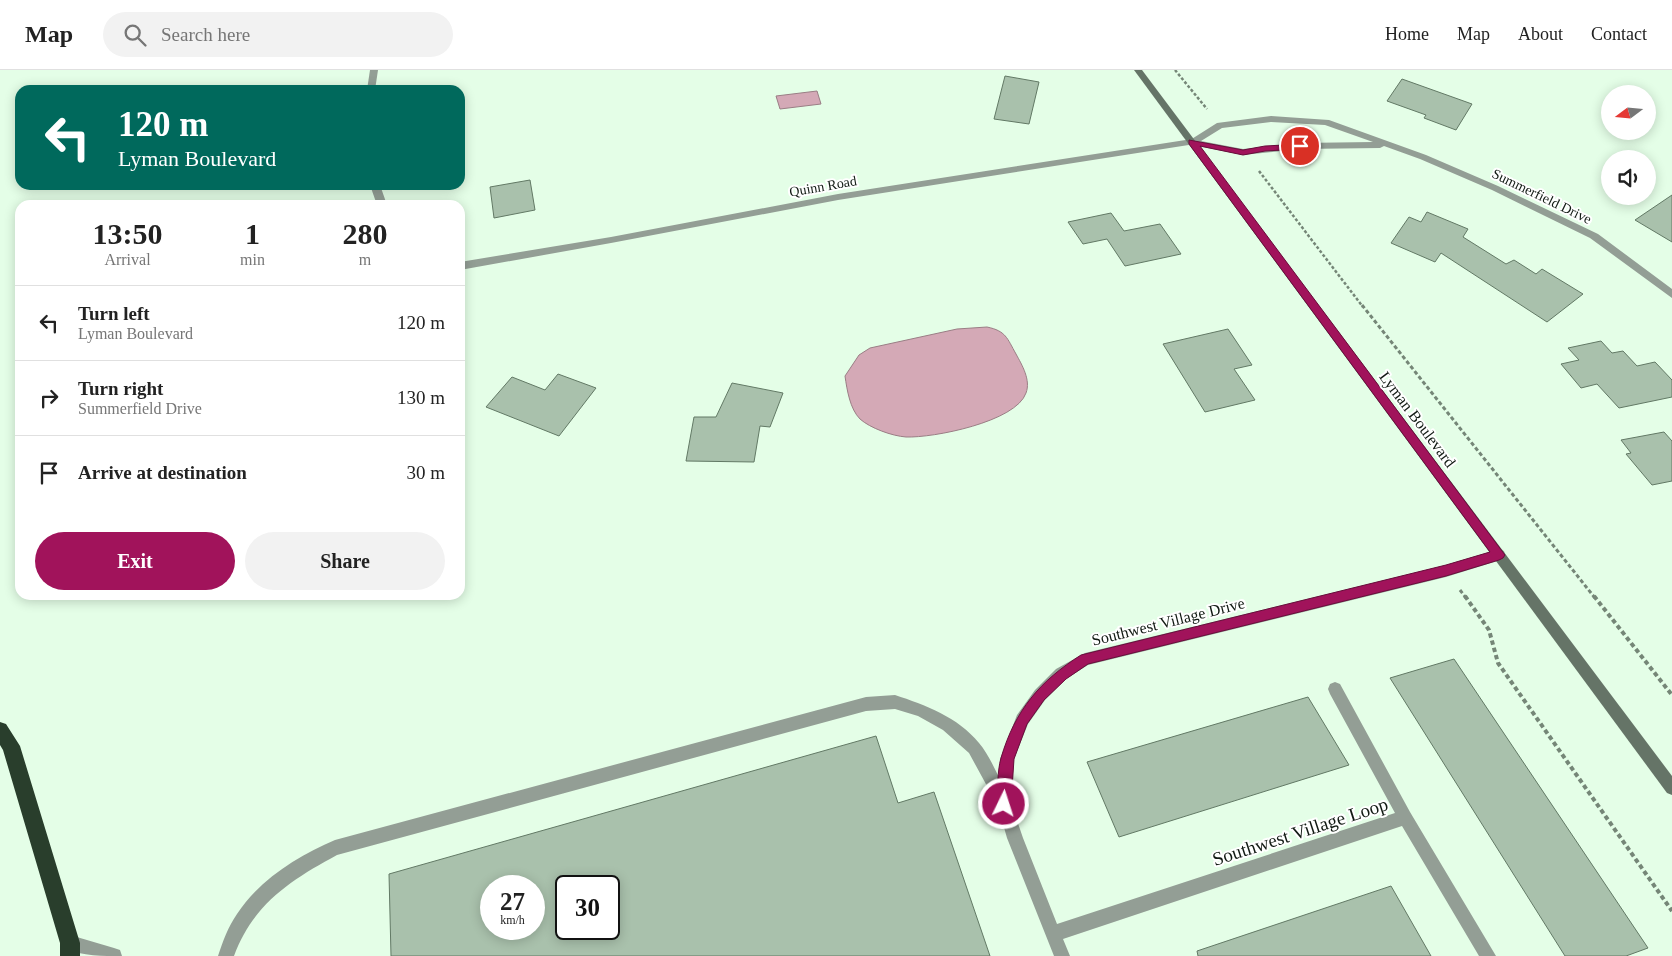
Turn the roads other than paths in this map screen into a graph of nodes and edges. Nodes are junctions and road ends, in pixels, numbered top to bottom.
1 (374, 70) edge
2 (1138, 70) edge
3 (372, 85) edge
4 (1192, 142) junction
5 (1387, 144) junction
6 (465, 265) edge
7 (1672, 294) edge
8 (1499, 555) junction
9 (1335, 689) dead end
10 (0, 730) edge
11 (1672, 788) edge
12 (1004, 804) junction
13 (1405, 817) junction
14 (1053, 934) junction
15 (70, 950) edge
16 (114, 956) edge
17 (226, 956) edge
18 (1062, 956) edge
19 (1488, 956) edge

1 - 3 street
2 - 4 street, Lyman Boulevard
4 - 5 street, Summerfield Drive
4 - 5 street, Summerfield Drive
4 - 6 street, Quinn Road
4 - 8 street, Lyman Boulevard
5 - 7 street, Summerfield Drive
8 - 11 street, Lyman Boulevard
8 - 12 street, Southwest Village Drive
9 - 13 street
10 - 15 highway
12 - 14 street, Southwest Village Drive
12 - 17 street
13 - 14 street, Southwest Village Loop
13 - 19 street, Southwest Village Loop
14 - 18 street, Southwest Village Drive
15 - 16 street

